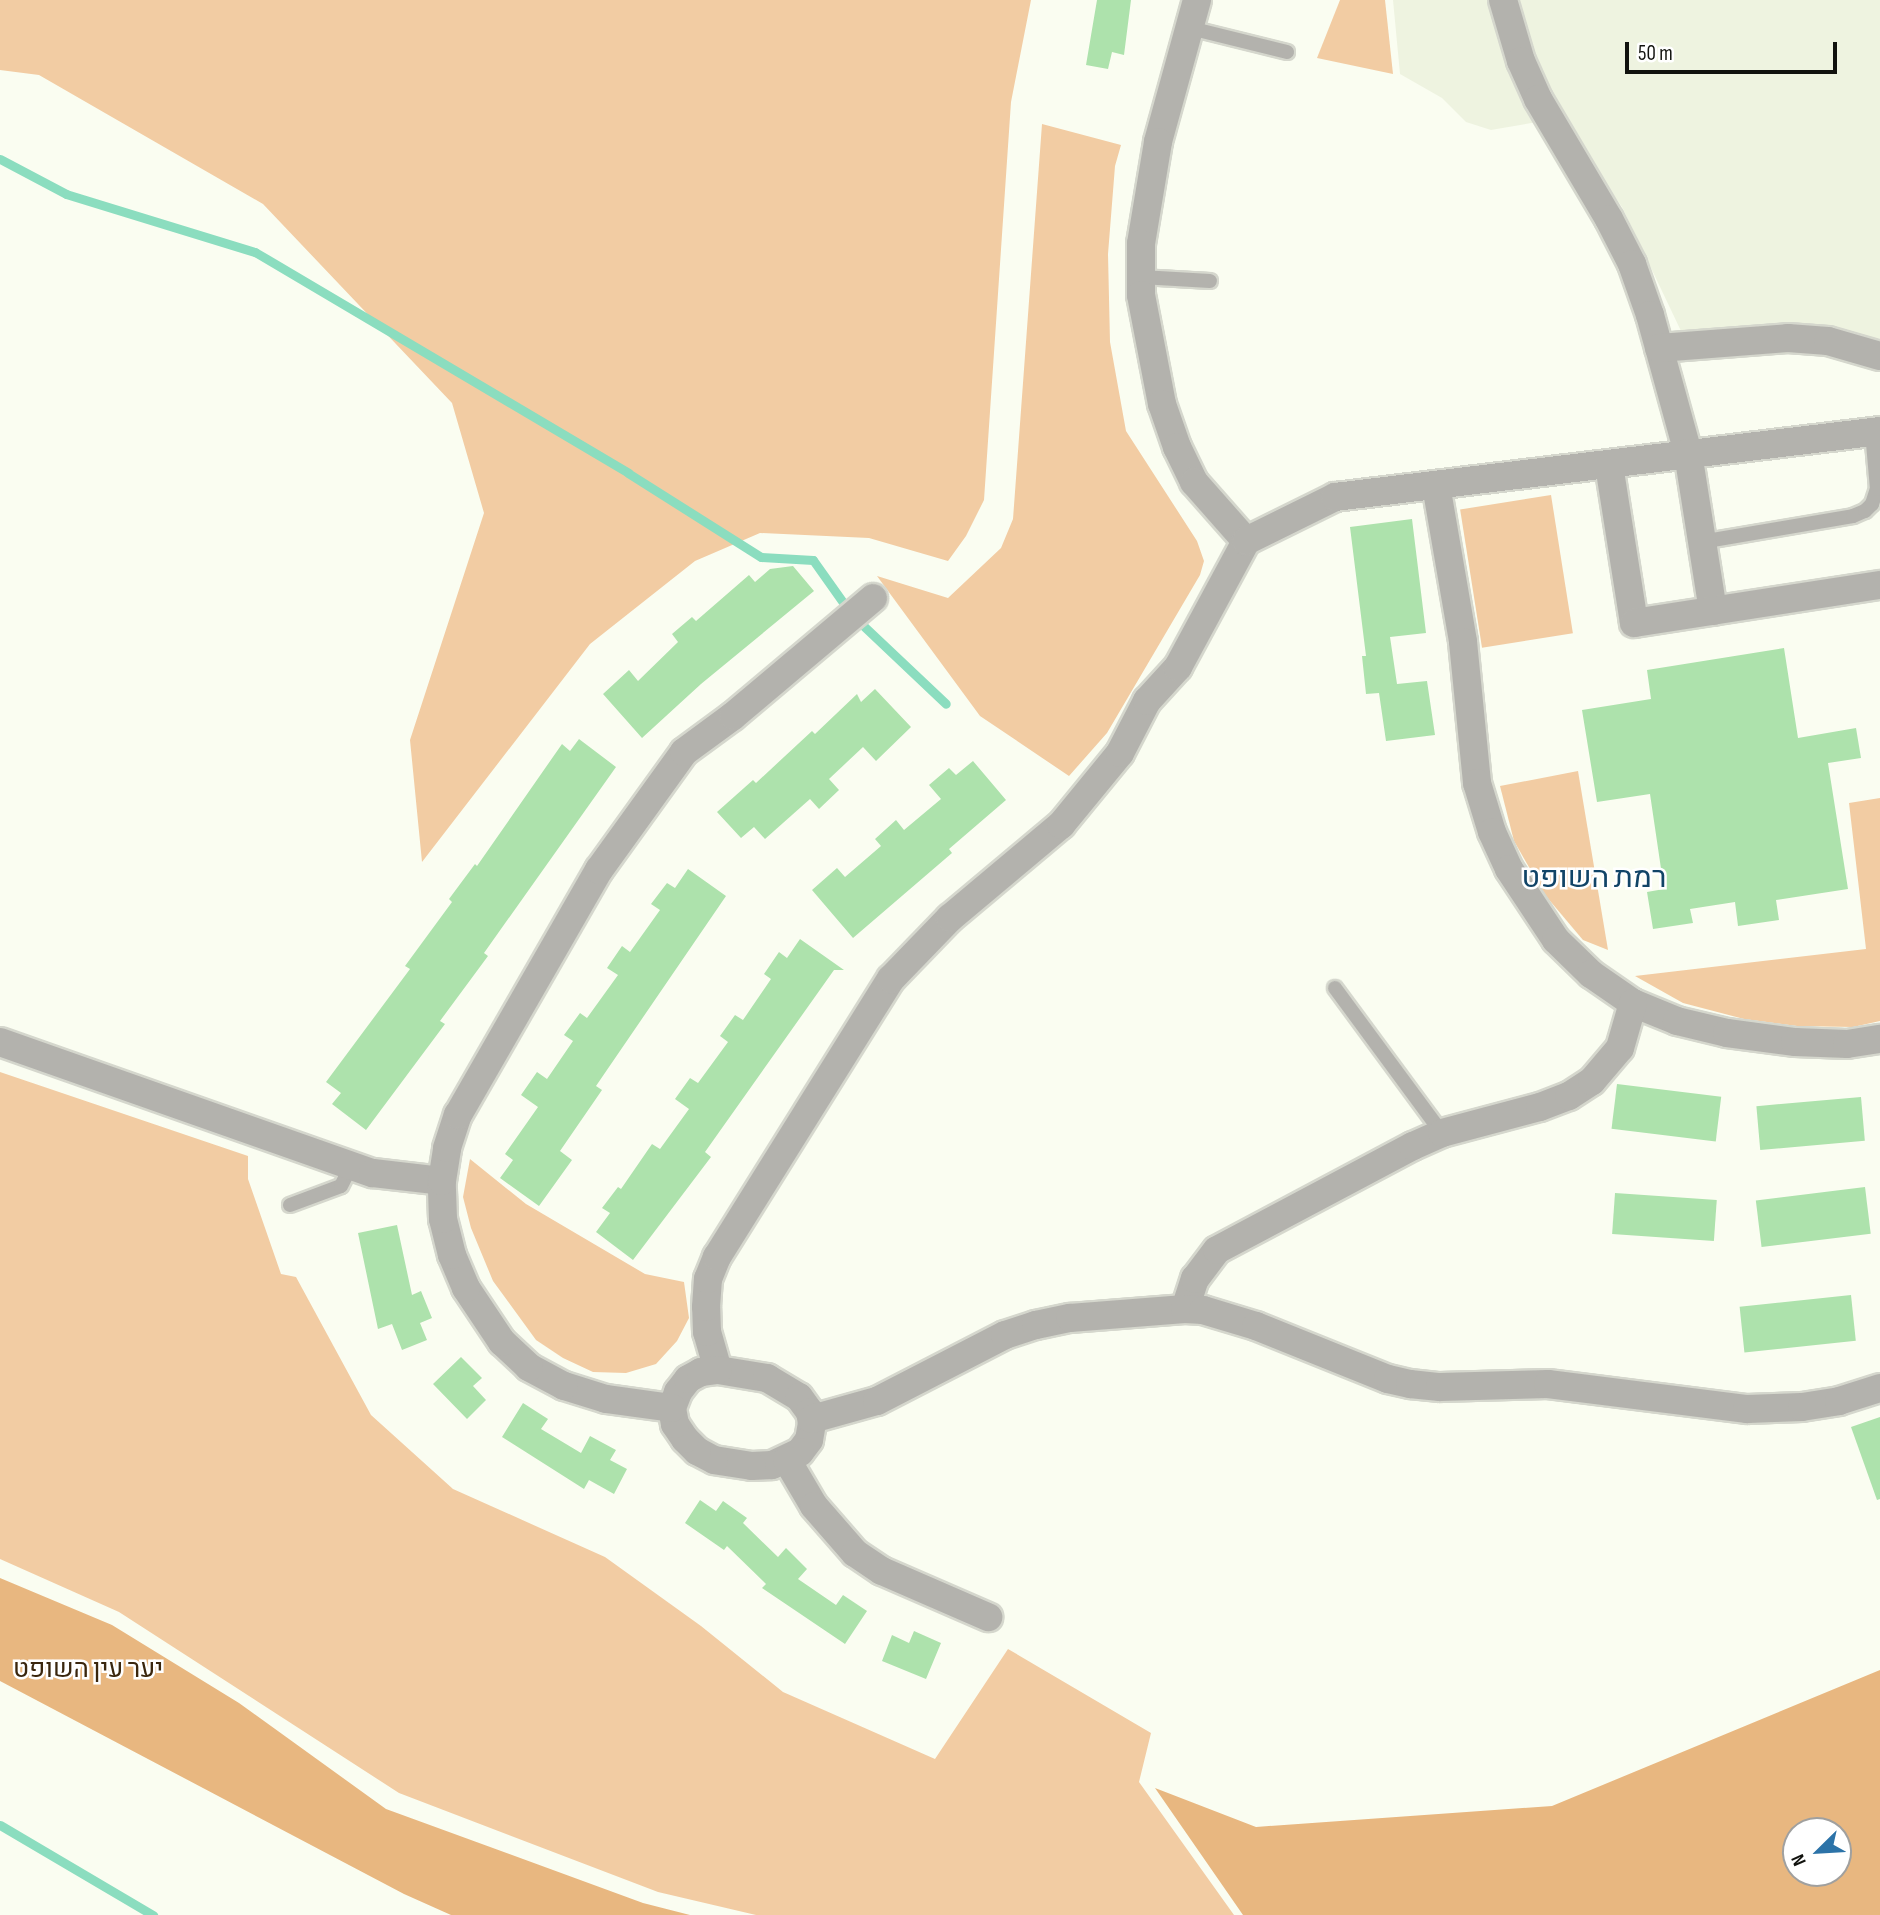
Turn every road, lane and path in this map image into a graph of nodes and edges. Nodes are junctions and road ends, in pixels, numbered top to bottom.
1 (1197, 0) edge
2 (1503, 0) edge
3 (1190, 28) junction
4 (1287, 51) dead end
5 (1141, 277) junction
6 (1210, 281) dead end
7 (1659, 348) junction
8 (1880, 356) edge
9 (1876, 432) edge
10 (1688, 453) junction
11 (1609, 465) junction
12 (1436, 485) junction
13 (1246, 541) junction
14 (1701, 542) junction
15 (1880, 585) edge
16 (873, 598) dead end
17 (1713, 611) junction
18 (1335, 988) dead end
19 (1633, 1003) junction
20 (1880, 1039) edge
21 (0, 1042) edge
22 (1442, 1133) junction
23 (351, 1166) junction
24 (442, 1181) junction
25 (290, 1205) dead end
26 (1185, 1309) junction
27 (718, 1370) junction
28 (1880, 1388) edge
29 (672, 1408) junction
30 (812, 1419) junction
31 (787, 1460) junction
32 (988, 1617) dead end

1 - 3 street
2 - 7 street
3 - 4 lane
3 - 5 street
5 - 6 lane
5 - 13 street
7 - 8 street
7 - 10 street
9 - 10 street
9 - 14 lane
10 - 11 street
10 - 14 street
11 - 12 street
11 - 17 street
12 - 13 street
12 - 19 street
13 - 27 street
14 - 17 street
15 - 17 street
16 - 24 street
18 - 22 lane
19 - 20 street
19 - 22 street
21 - 23 street
22 - 26 street
23 - 24 street
23 - 25 lane
24 - 29 street
26 - 28 street
26 - 30 street
27 - 29 street
27 - 30 street
29 - 31 street
30 - 31 street
31 - 32 street

